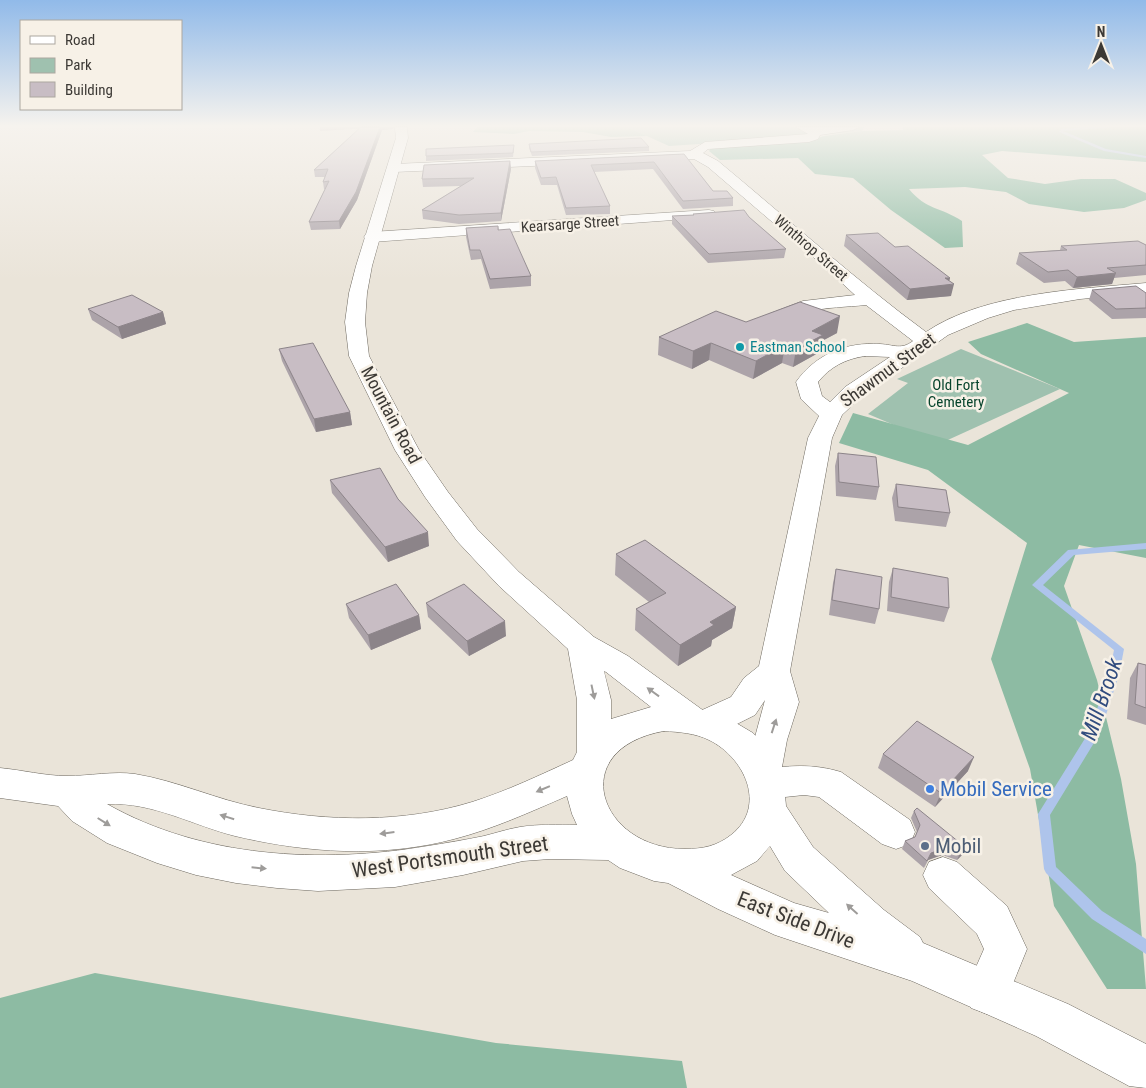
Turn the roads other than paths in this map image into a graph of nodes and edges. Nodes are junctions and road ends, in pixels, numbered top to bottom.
1 (391, 178) edge
2 (730, 178) edge
3 (768, 210) junction
4 (748, 212) edge
5 (729, 213) edge
6 (372, 237) junction
7 (1146, 288) edge
8 (870, 300) junction
9 (763, 324) edge
10 (916, 347) junction
11 (831, 414) junction
12 (583, 644) junction
13 (774, 671) junction
14 (698, 722) junction
15 (592, 761) junction
16 (0, 783) edge
17 (766, 789) junction
18 (67, 791) junction
19 (896, 832) dead end
20 (612, 843) junction
21 (678, 869) junction
22 (943, 875) dead end
23 (918, 962) junction
24 (986, 992) junction
25 (1146, 1069) edge

1 - 6 main road, Mountain Road
2 - 3 main road, Winthrop Street
3 - 4 main road
3 - 8 main road, Winthrop Street
5 - 6 main road, Kearsarge Street
6 - 12 main road, Mountain Road
7 - 10 main road, Shawmut Street
8 - 9 main road
8 - 10 main road, Winthrop Street
10 - 11 main road, Shawmut Street
10 - 11 main road
11 - 13 main road, Shawmut Street
14 -> 12 main road, Mountain Road
12 -> 15 main road
13 - 14 main road
17 -> 13 main road, Shawmut Street
14 - 15 main road
14 - 17 main road
15 -> 18 main road, West Portsmouth Street
15 - 20 main road
16 - 18 main road, West Portsmouth Street
17 - 19 main road
17 - 21 main road
23 -> 17 main road, East Side Drive
18 -> 20 main road, West Portsmouth Street
20 - 21 main road
21 - 23 main road, East Side Drive
22 - 24 main road
23 - 24 main road, East Side Drive
24 - 25 main road, East Side Drive

